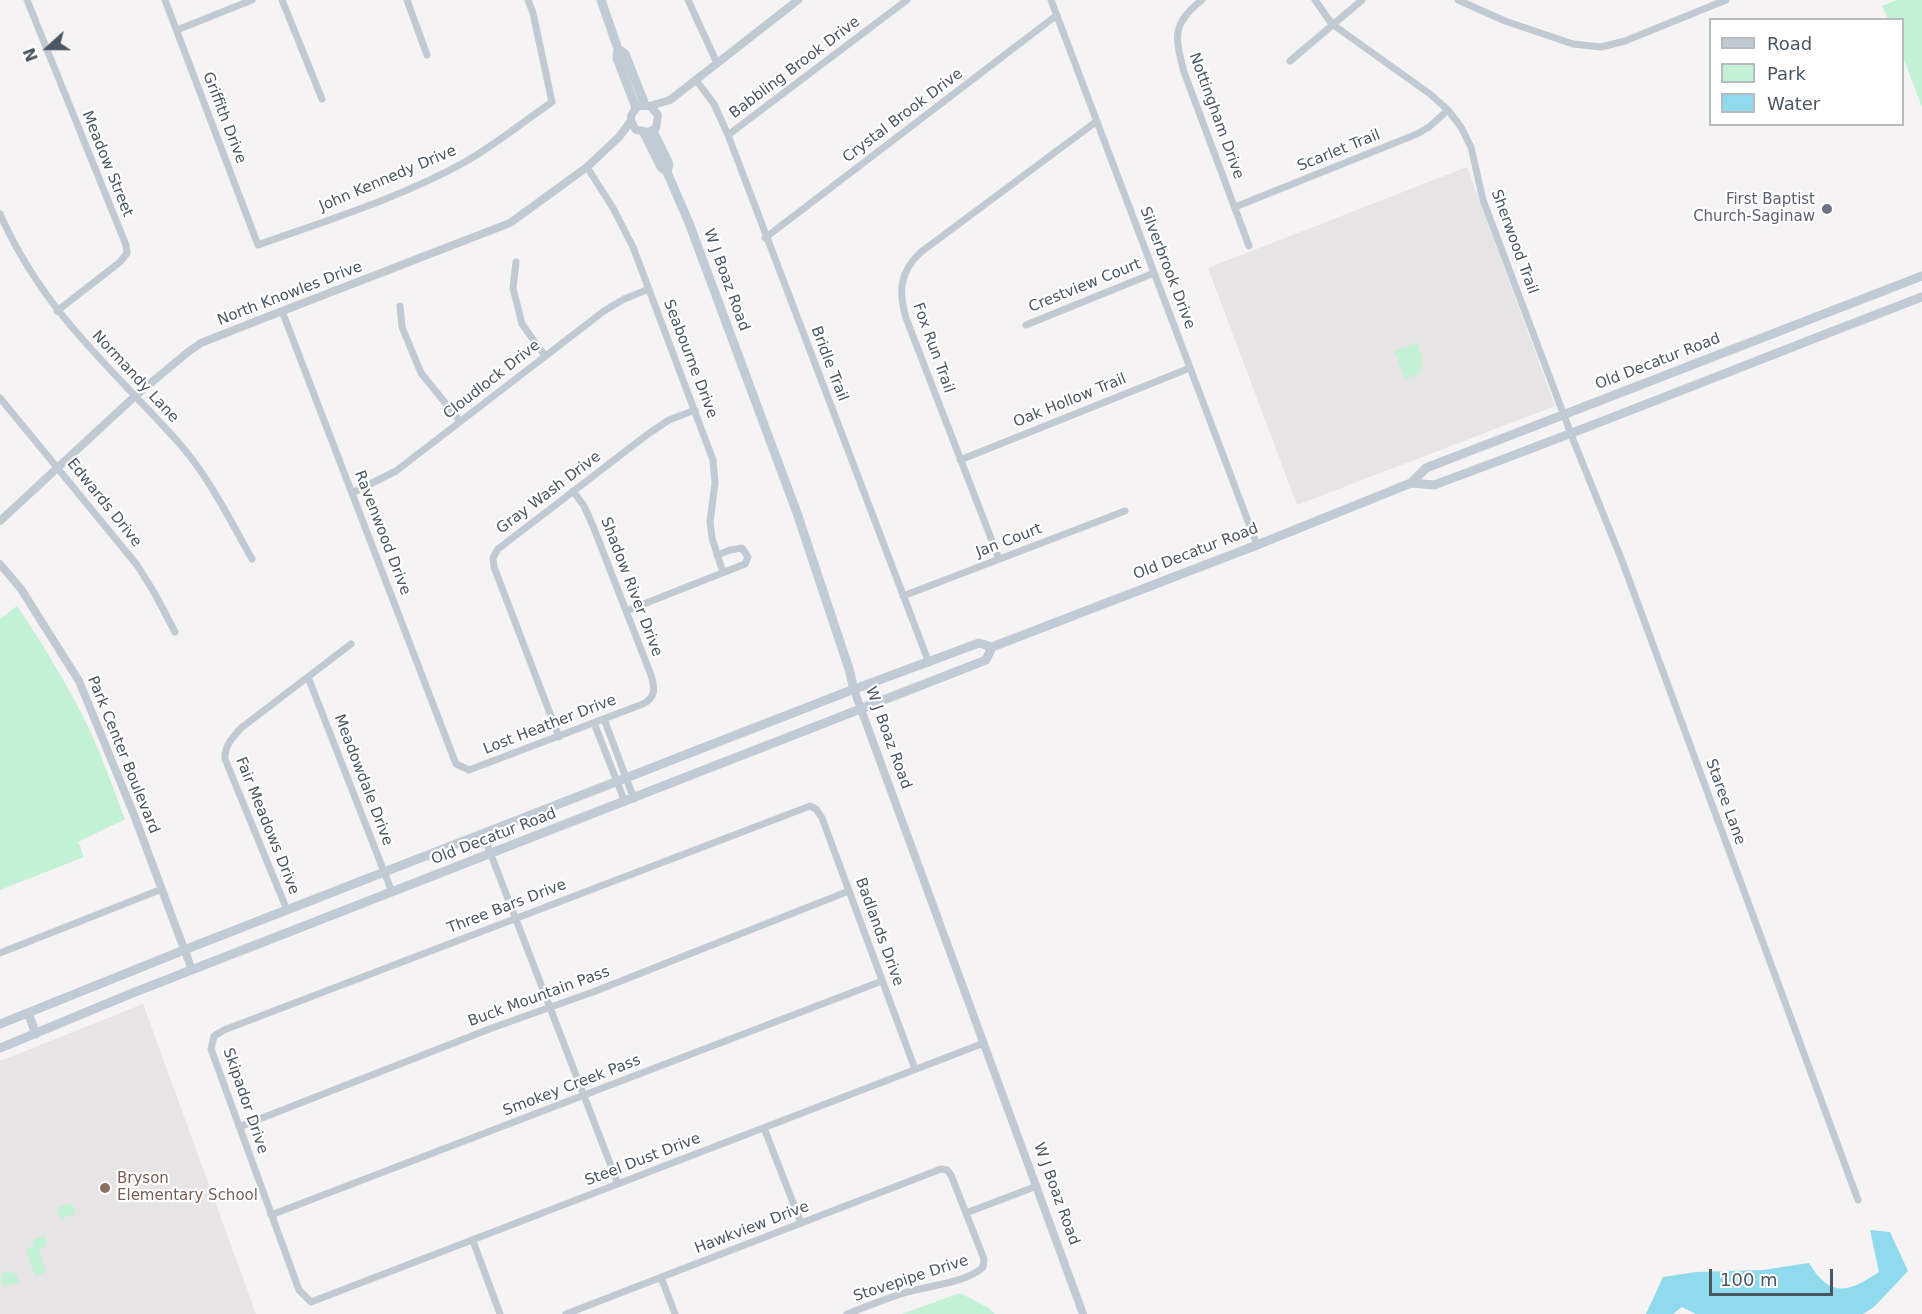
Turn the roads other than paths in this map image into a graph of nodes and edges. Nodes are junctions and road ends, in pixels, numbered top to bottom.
1 (27, 0) edge
2 (165, 0) edge
3 (252, 0) edge
4 (282, 0) edge
5 (407, 0) edge
6 (528, 0) edge
7 (601, 0) edge
8 (688, 0) edge
9 (798, 0) edge
10 (907, 0) edge
11 (1051, 0) edge
12 (1202, 0) edge
13 (1315, 0) edge
14 (1362, 0) edge
15 (1458, 0) edge
16 (1726, 0) edge
17 (1057, 15) junction
18 (1332, 24) junction
19 (177, 30) junction
20 (427, 55) dead end
21 (1290, 61) dead end
22 (717, 63) junction
23 (696, 80) junction
24 (322, 99) dead end
25 (670, 100) junction
26 (644, 106) junction
27 (1448, 110) junction
28 (659, 120) junction
29 (631, 121) junction
30 (1097, 121) junction
31 (646, 132) junction
32 (728, 135) junction
33 (619, 137) junction
34 (586, 167) junction
35 (1235, 207) junction
36 (0, 214) edge
37 (765, 238) junction
38 (258, 245) joint
39 (1250, 246) dead end
40 (516, 262) dead end
41 (1154, 273) junction
42 (1922, 276) edge
43 (650, 289) junction
44 (1922, 297) edge
45 (399, 306) dead end
46 (57, 311) junction
47 (282, 311) junction
48 (1026, 325) dead end
49 (545, 356) junction
50 (1686, 367) junction
51 (1191, 368) junction
52 (1693, 386) junction
53 (134, 397) junction
54 (0, 398) edge
55 (695, 410) junction
56 (1564, 414) junction
57 (460, 422) junction
58 (1572, 435) junction
59 (960, 460) junction
60 (59, 468) junction
61 (1411, 483) junction
62 (573, 491) junction
63 (352, 493) junction
64 (1125, 511) dead end
65 (0, 521) edge
66 (1257, 545) junction
67 (717, 555) junction
68 (252, 559) dead end
69 (999, 559) junction
70 (0, 564) edge
71 (723, 572) junction
72 (903, 596) junction
73 (626, 611) junction
74 (175, 632) dead end
75 (351, 644) dead end
76 (992, 647) junction
77 (929, 663) junction
78 (308, 677) junction
79 (854, 690) junction
80 (653, 696) joint
81 (861, 708) junction
82 (604, 719) junction
83 (594, 723) junction
84 (559, 736) junction
85 (456, 764) joint
86 (622, 779) junction
87 (630, 800) junction
88 (814, 807) joint
89 (483, 834) junction
90 (491, 855) junction
91 (385, 872) junction
92 (162, 889) junction
93 (849, 891) junction
94 (392, 892) junction
95 (287, 910) junction
96 (515, 918) junction
97 (184, 950) junction
98 (0, 953) edge
99 (192, 970) junction
100 (882, 981) junction
101 (550, 1007) junction
102 (28, 1013) junction
103 (0, 1024) edge
104 (36, 1034) junction
105 (212, 1039) joint
106 (984, 1043) junction
107 (0, 1048) edge
108 (915, 1069) junction
109 (584, 1095) junction
110 (239, 1127) junction
111 (764, 1128) junction
112 (618, 1184) junction
113 (1037, 1186) junction
114 (1858, 1200) dead end
115 (966, 1213) junction
116 (271, 1215) junction
117 (801, 1223) junction
118 (473, 1241) junction
119 (661, 1277) junction
120 (312, 1302) joint
121 (500, 1314) edge
122 (566, 1314) edge
123 (675, 1314) edge
124 (847, 1314) edge
125 (1083, 1314) edge

1 - 46 street, Meadow Street
2 - 19 street, Griffith Drive
3 - 19 street
4 - 24 street
5 - 20 street
6 - 38 street, John Kennedy Drive
7 - 26 main road
8 - 22 street
9 - 22 street
10 - 32 street, Babbling Brook Drive
11 - 17 street, Silverbrook Drive
12 - 35 street, Nottingham Drive
13 - 18 street, Sherwood Trail
14 - 18 street
15 - 16 street
17 - 30 street, Silverbrook Drive
17 - 37 street, Crystal Brook Drive
18 - 21 street
18 - 27 street, Sherwood Trail
19 - 38 street, Griffith Drive
22 - 23 street
23 - 25 street
23 - 32 street, Bridle Trail
25 - 26 street
25 - 28 street
26 - 28 street
26 - 29 street
27 - 35 street, Scarlet Trail
27 - 56 street, Sherwood Trail
28 - 31 street
29 - 31 street
29 - 33 street, North Knowles Drive
30 - 41 street, Silverbrook Drive
30 - 59 street, Fox Run Trail
31 - 33 street, North Knowles Drive
31 - 79 main road, W J Boaz Road
32 - 37 street, Bridle Trail
33 - 34 street, North Knowles Drive
34 - 43 street, Seabourne Drive
34 - 47 street, North Knowles Drive
35 - 39 street, Nottingham Drive
36 - 46 street, Normandy Lane
37 - 72 street, Bridle Trail
40 - 49 street
41 - 48 street, Crestview Court
41 - 51 street, Silverbrook Drive
42 - 50 main road, Old Decatur Road
43 - 49 street, Cloudlock Drive
43 - 55 street, Seabourne Drive
44 - 52 main road, Old Decatur Road
45 - 57 street
46 - 53 street, Normandy Lane
47 - 53 street, North Knowles Drive
47 - 63 street, Ravenwood Drive
49 - 57 street, Cloudlock Drive
50 - 52 main road
50 - 56 main road, Old Decatur Road
51 - 59 street, Oak Hollow Trail
51 - 66 street, Silverbrook Drive
52 - 58 main road, Old Decatur Road
53 - 60 street, North Knowles Drive
53 - 68 street, Normandy Lane
54 - 60 street, Edwards Drive
55 - 62 street, Gray Wash Drive
55 - 67 street, Seabourne Drive
56 - 58 street, Staree Lane
56 - 61 main road, Old Decatur Road
57 - 63 street, Cloudlock Drive
58 - 61 main road, Old Decatur Road
58 - 114 street, Staree Lane
59 - 69 street, Fox Run Trail
60 - 65 street, North Knowles Drive
60 - 74 street, Edwards Drive
61 - 66 main road, Old Decatur Road
62 - 73 street, Shadow River Drive
62 - 84 street, Gray Wash Drive
63 - 85 street, Ravenwood Drive
64 - 69 street, Jan Court
66 - 76 main road, Old Decatur Road
67 - 71 street, Seabourne Drive
67 - 71 street
69 - 72 street, Jan Court
70 - 92 street, Park Center Boulevard
71 - 73 street
72 - 77 street, Bridle Trail
73 - 80 street, Shadow River Drive
75 - 78 street
76 - 77 main road, Old Decatur Road
76 - 81 main road, Old Decatur Road
77 - 79 main road, Old Decatur Road
78 - 91 street, Meadowdale Drive
78 - 95 street, Fair Meadows Drive
79 - 81 street, W J Boaz Road
79 - 86 main road, Old Decatur Road
80 - 82 street, Lost Heather Drive
81 - 87 main road, Old Decatur Road
81 - 106 street, W J Boaz Road
82 - 83 street, Lost Heather Drive
82 - 86 street
83 - 84 street, Lost Heather Drive
83 - 86 street
84 - 85 street, Lost Heather Drive
86 - 87 street
86 - 89 main road, Old Decatur Road
87 - 90 main road, Old Decatur Road
88 - 93 street, Badlands Drive
88 - 96 street, Three Bars Drive
89 - 90 street
89 - 91 main road, Old Decatur Road
90 - 94 main road, Old Decatur Road
90 - 96 street
91 - 94 street, Meadowdale Drive
91 - 95 main road, Old Decatur Road
92 - 97 street, Park Center Boulevard
92 - 98 street
93 - 100 street, Badlands Drive
93 - 101 street, Buck Mountain Pass
94 - 99 main road, Old Decatur Road
95 - 97 main road, Old Decatur Road
96 - 101 street
96 - 105 street, Three Bars Drive
97 - 99 street, Park Center Boulevard
97 - 102 main road, Old Decatur Road
99 - 104 main road, Old Decatur Road
100 - 108 street, Badlands Drive
100 - 109 street, Smokey Creek Pass
101 - 109 street
101 - 110 street, Buck Mountain Pass
102 - 103 main road, Old Decatur Road
102 - 104 main road
104 - 107 main road, Old Decatur Road
105 - 110 street, Skipador Drive
106 - 108 street, Steel Dust Drive
106 - 113 street, W J Boaz Road
108 - 111 street, Steel Dust Drive
109 - 112 street
109 - 116 street, Smokey Creek Pass
110 - 116 street, Skipador Drive
111 - 112 street, Steel Dust Drive
111 - 117 street
112 - 118 street, Steel Dust Drive
113 - 115 street
113 - 125 street, W J Boaz Road
115 - 117 street, Hawkview Drive
115 - 124 street, Stovepipe Drive
116 - 120 street, Skipador Drive
117 - 119 street, Hawkview Drive
118 - 120 street, Steel Dust Drive
118 - 121 street
119 - 122 street, Hawkview Drive
119 - 123 street

